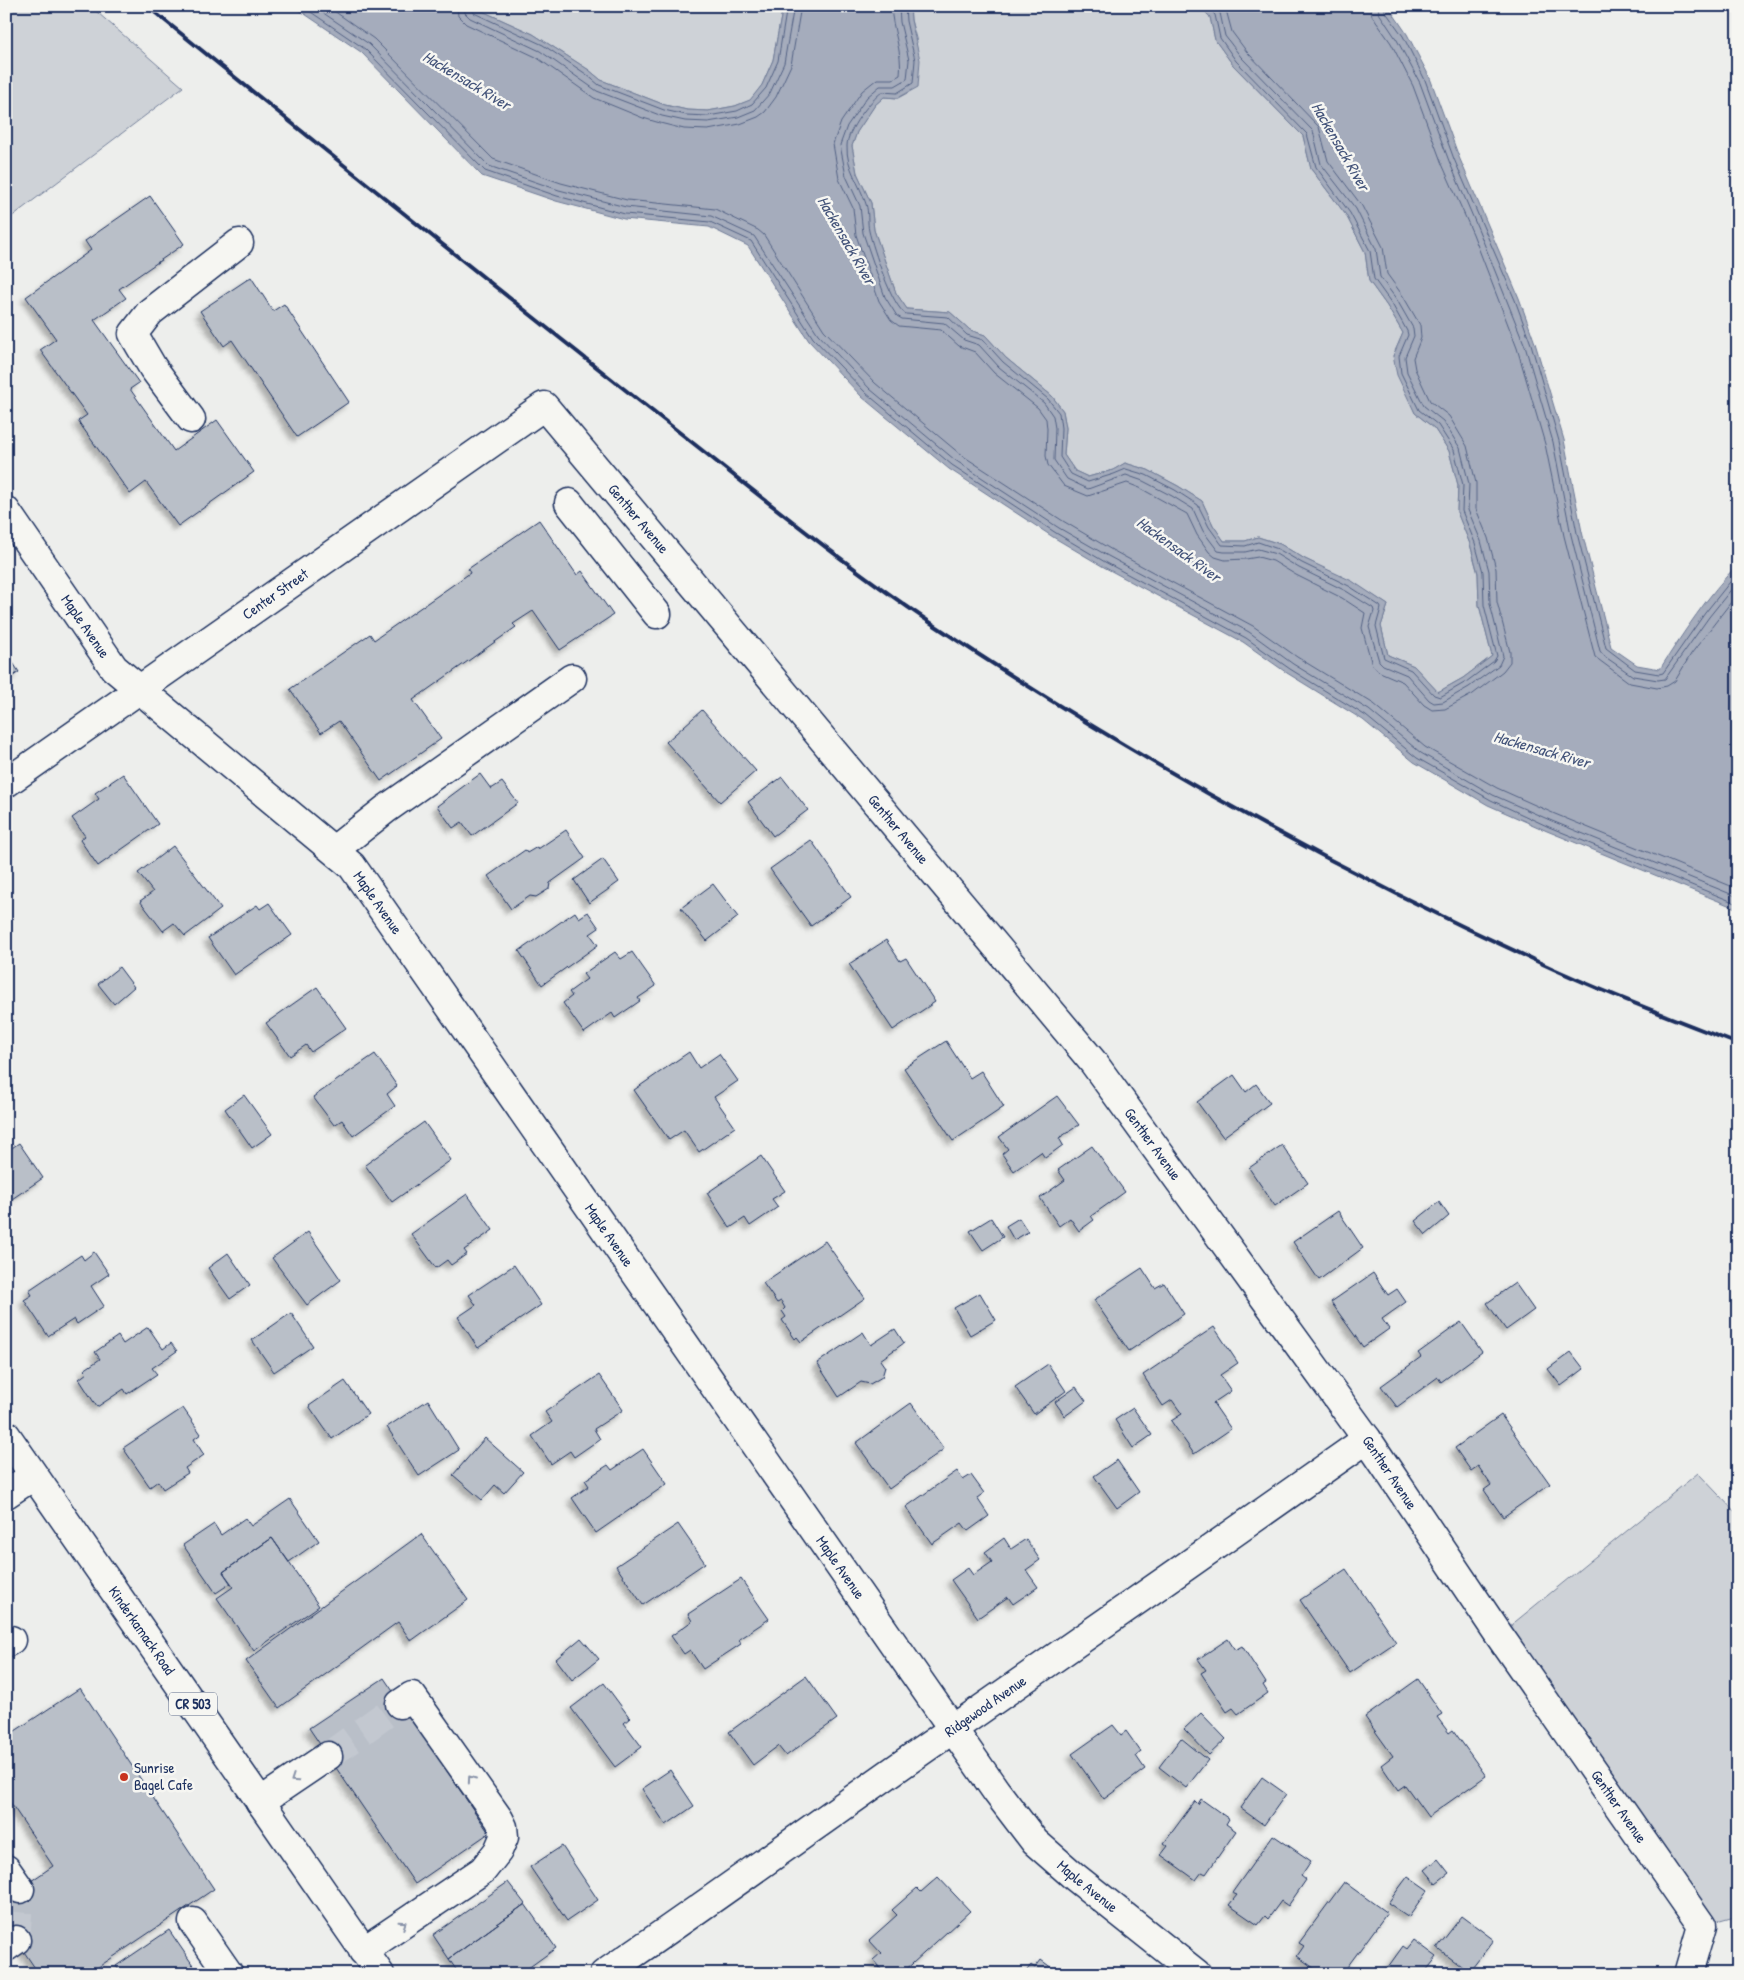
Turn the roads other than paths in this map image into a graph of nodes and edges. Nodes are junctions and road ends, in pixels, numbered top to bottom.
1 (239, 243) dead end
2 (544, 406) joint
3 (191, 419) dead end
4 (569, 503) dead end
5 (6, 511) edge
6 (633, 515) junction
7 (599, 542) junction
8 (657, 614) dead end
9 (572, 678) dead end
10 (139, 690) junction
11 (6, 783) edge
12 (334, 850) junction
13 (6, 1435) edge
14 (1367, 1439) junction
15 (33, 1476) junction
16 (6, 1494) edge
17 (400, 1704) tunnel mouth
18 (954, 1729) junction
19 (328, 1756) tunnel mouth
20 (260, 1802) junction
21 (193, 1922) dead end
22 (363, 1951) junction
23 (229, 1974) edge
24 (380, 1974) edge
25 (604, 1974) edge
26 (1197, 1974) edge
27 (1688, 1974) edge

1 - 3 street
2 - 6 street, Genther Avenue
2 - 10 street, Center Street
4 - 7 street
5 - 10 street, Maple Avenue
6 - 7 street
6 - 14 street, Genther Avenue
7 - 8 street
9 - 12 street
10 - 11 street, Center Street
10 - 12 street, Maple Avenue
12 - 18 street, Maple Avenue
13 - 15 street, Kinderkamack Road / CR 503
14 - 18 street, Ridgewood Avenue
14 - 27 street, Genther Avenue
15 - 16 street
15 - 20 street, Kinderkamack Road / CR 503
22 -> 17 street
18 - 25 street, Ridgewood Avenue
18 - 26 street, Maple Avenue
19 -> 20 street
20 - 22 street, Kinderkamack Road / CR 503
21 - 23 street
22 - 24 street, Kinderkamack Road / CR 503

